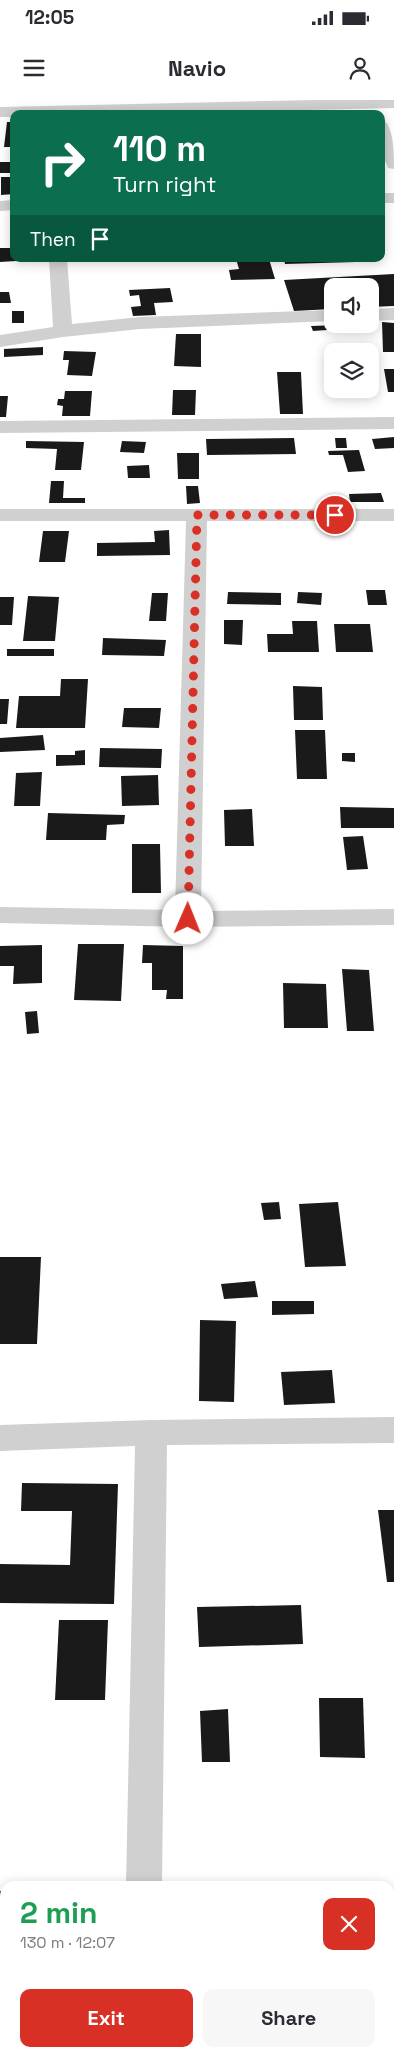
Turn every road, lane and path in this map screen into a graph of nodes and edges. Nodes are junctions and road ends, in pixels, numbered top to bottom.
1 (394, 103) edge
2 (374, 106) edge
3 (57, 109) edge
4 (38, 110) edge
5 (385, 138) edge
6 (394, 164) edge
7 (58, 262) edge
8 (379, 314) edge
9 (394, 314) edge
10 (324, 316) edge
11 (63, 331) junction
12 (0, 341) edge
13 (394, 423) edge
14 (0, 427) edge
15 (0, 515) edge
16 (197, 515) junction
17 (394, 515) edge
18 (0, 915) edge
19 (394, 917) edge
20 (188, 919) junction
21 (394, 1430) edge
22 (150, 1433) junction
23 (0, 1438) edge
24 (144, 1881) edge

1 - 2 street
2 - 3 street
3 - 4 street
5 - 6 street
7 - 11 street
8 - 9 street
10 - 11 street
11 - 12 street
13 - 14 street
15 - 16 street
16 - 17 street
16 - 20 street
18 - 20 street
19 - 20 street
21 - 22 street
22 - 23 street
22 - 24 street

